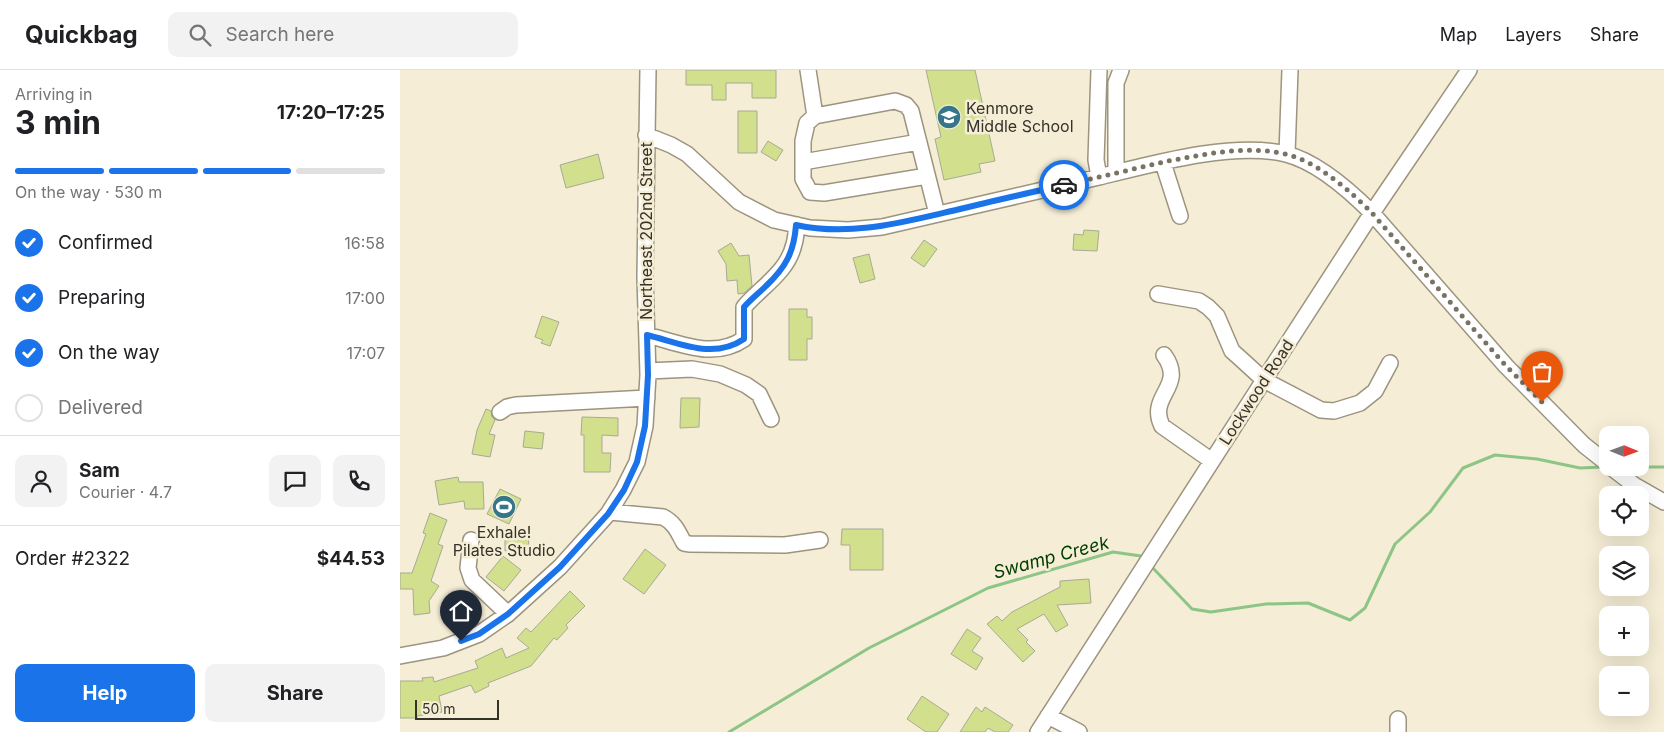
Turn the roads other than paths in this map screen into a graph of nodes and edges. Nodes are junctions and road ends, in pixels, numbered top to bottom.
1 (648, 70) edge
2 (808, 70) edge
3 (1099, 70) edge
4 (1121, 70) edge
5 (1290, 70) edge
6 (1469, 70) edge
7 (815, 116) junction
8 (646, 135) junction
9 (919, 142) junction
10 (1286, 154) junction
11 (803, 162) junction
12 (1163, 163) junction
13 (1116, 173) junction
14 (927, 176) junction
15 (1096, 177) junction
16 (1372, 213) junction
17 (937, 214) junction
18 (1180, 216) dead end
19 (796, 225) junction
20 (1158, 294) dead end
21 (647, 335) junction
22 (1164, 355) dead end
23 (1390, 363) dead end
24 (648, 371) junction
25 (1264, 380) junction
26 (647, 398) junction
27 (500, 412) dead end
28 (771, 418) dead end
29 (1599, 457) edge
30 (1212, 461) junction
31 (1622, 476) edge
32 (1664, 502) edge
33 (610, 512) junction
34 (471, 540) dead end
35 (820, 540) dead end
36 (508, 614) junction
37 (400, 656) edge
38 (1048, 716) junction
39 (1038, 732) edge
40 (1079, 732) edge

1 - 8 street, Northeast 202nd Street
2 - 7 street
3 - 15 street
4 - 13 street
5 - 10 street
6 - 16 street, Lockwood Road
7 - 9 street
7 - 11 street
8 - 19 street
8 - 21 street, Northeast 202nd Street
9 - 11 street
9 - 14 street
10 - 12 street
10 - 16 street
11 - 14 street
12 - 13 street
12 - 18 street
13 - 15 street
14 - 17 street
15 - 17 street
16 - 25 street, Lockwood Road
16 - 29 street
17 - 19 street
19 - 21 street
20 - 25 street
21 - 24 street, Northeast 202nd Street
22 - 30 street
23 - 25 street
24 - 26 street, Northeast 202nd Street
24 - 28 street
25 - 30 street, Lockwood Road
26 - 27 street
26 - 33 street, Northeast 202nd Street
30 - 38 street, Lockwood Road
31 - 32 street
33 - 35 street
33 - 36 street, Northeast 202nd Street
34 - 36 street
36 - 37 street, Northeast 202nd Street
38 - 39 street, Lockwood Road
38 - 40 street

